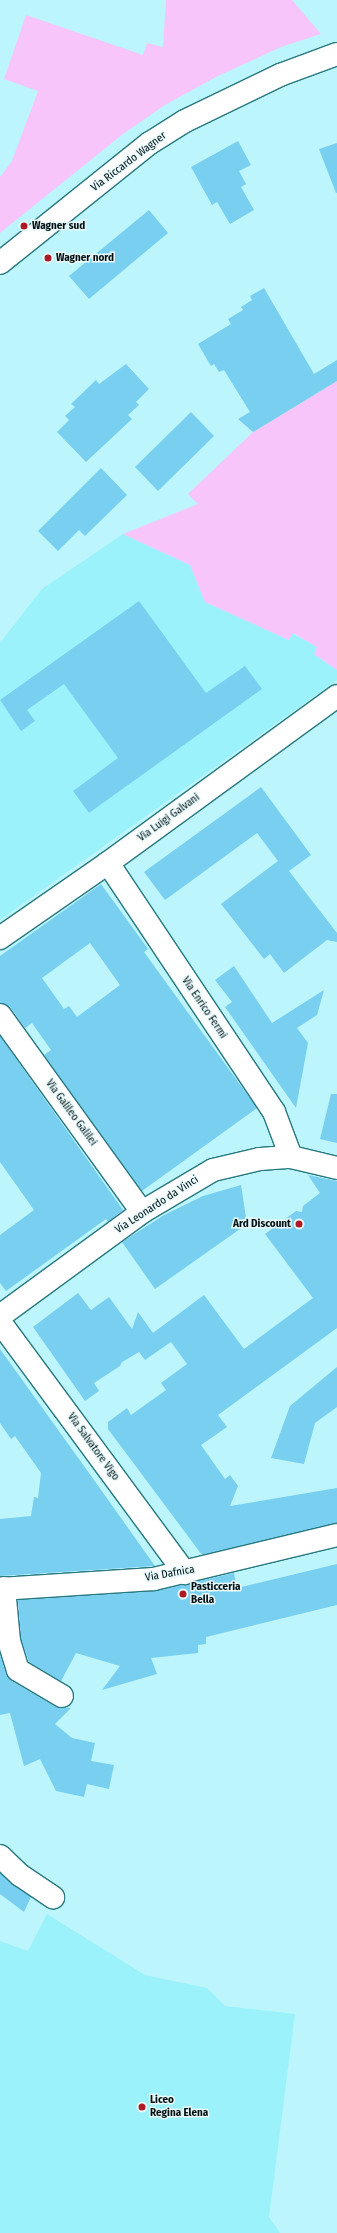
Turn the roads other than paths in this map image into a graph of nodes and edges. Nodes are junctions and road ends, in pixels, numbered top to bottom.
1 (337, 54) edge
2 (0, 263) edge
3 (337, 696) edge
4 (108, 863) junction
5 (0, 938) edge
6 (0, 1015) edge
7 (291, 1158) junction
8 (337, 1168) edge
9 (142, 1212) junction
10 (0, 1316) edge
11 (0, 1322) edge
12 (337, 1535) edge
13 (185, 1573) junction
14 (2, 1588) edge
15 (62, 1696) dead end
16 (0, 1856) edge
17 (53, 1897) dead end

1 - 2 street, Via Riccardo Wagner
3 - 4 street, Via Luigi Galvani
4 - 5 street, Via Luigi Galvani
4 - 7 street, Via Enrico Fermi
6 - 9 street, Via Galileo Galilei
7 - 8 street, Via Leonardo da Vinci
7 - 9 street, Via Leonardo da Vinci
9 - 10 street, Via Leonardo da Vinci
11 - 13 street, Via Salvatore Vigo
12 - 13 street, Via Dafnica
13 - 14 street, Via Dafnica
14 - 15 street
16 - 17 street

